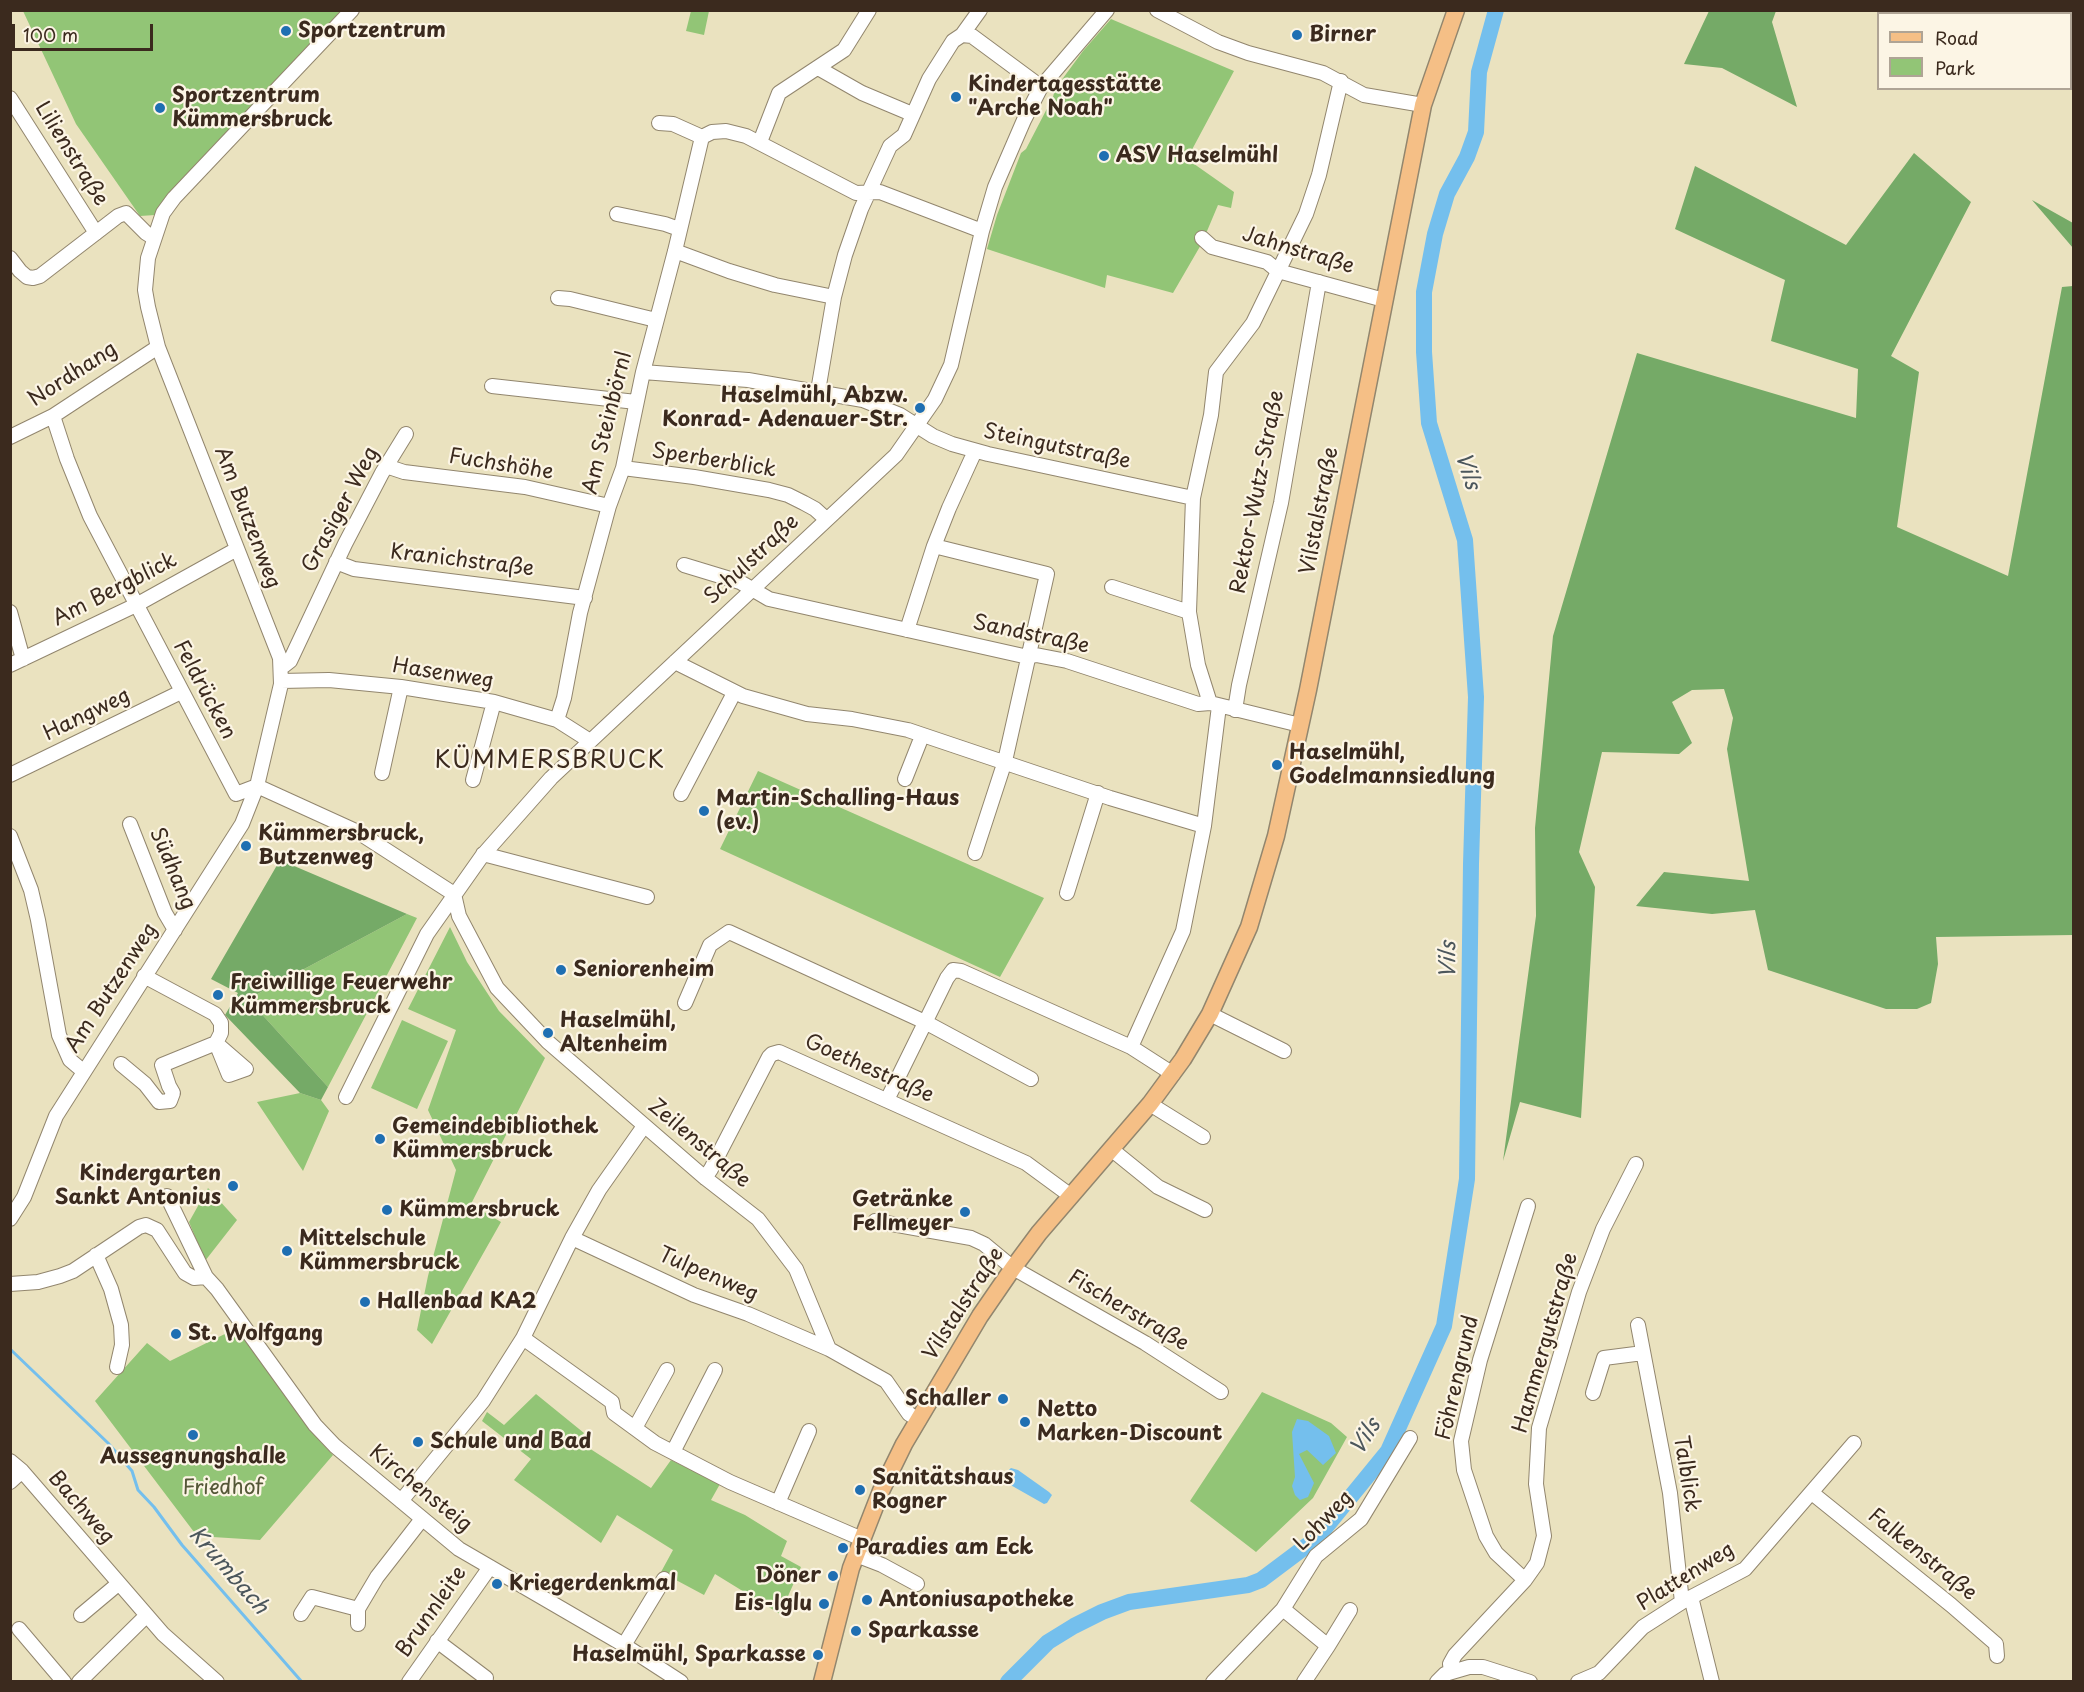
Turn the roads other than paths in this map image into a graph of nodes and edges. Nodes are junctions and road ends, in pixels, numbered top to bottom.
1 (352, 10) edge
2 (869, 10) edge
3 (980, 10) edge
4 (1107, 10) edge
5 (1158, 10) edge
6 (1456, 10) edge
7 (962, 35) junction
8 (818, 69) junction
9 (1341, 81) junction
10 (1041, 87) junction
11 (10, 98) edge
12 (1423, 105) junction
13 (912, 114) junction
14 (659, 123) dead end
15 (702, 137) junction
16 (760, 142) junction
17 (869, 194) junction
18 (617, 213) dead end
19 (679, 229) junction
20 (982, 231) junction
21 (96, 233) junction
22 (154, 238) junction
23 (1202, 238) dead end
24 (675, 251) junction
25 (10, 258) edge
26 (1278, 271) junction
27 (1319, 282) junction
28 (834, 297) junction
29 (558, 298) dead end
30 (1384, 300) junction
31 (657, 320) junction
32 (158, 347) junction
33 (643, 372) junction
34 (492, 386) dead end
35 (818, 391) junction
36 (636, 402) junction
37 (53, 416) junction
38 (916, 425) junction
39 (406, 434) dead end
40 (10, 437) edge
41 (975, 451) junction
42 (386, 465) junction
43 (623, 468) junction
44 (1193, 498) junction
45 (609, 506) junction
46 (826, 519) junction
47 (934, 546) junction
48 (237, 549) junction
49 (336, 562) junction
50 (684, 565) dead end
51 (1112, 587) dead end
52 (751, 589) junction
53 (585, 598) junction
54 (136, 605) junction
55 (10, 612) edge
56 (1189, 612) junction
57 (907, 630) junction
58 (1028, 657) junction
59 (17, 662) edge
60 (675, 662) junction
61 (281, 674) junction
62 (401, 687) junction
63 (181, 692) junction
64 (734, 693) junction
65 (494, 702) junction
66 (1215, 704) junction
67 (1235, 710) junction
68 (557, 720) junction
69 (1300, 725) junction
70 (922, 736) junction
71 (590, 741) junction
72 (1005, 761) junction
73 (382, 773) dead end
74 (10, 775) edge
75 (905, 779) dead end
76 (474, 780) dead end
77 (257, 786) junction
78 (1098, 793) junction
79 (236, 794) junction
80 (681, 794) dead end
81 (245, 816) junction
82 (130, 824) dead end
83 (1204, 826) junction
84 (10, 836) edge
85 (975, 853) dead end
86 (483, 854) junction
87 (1067, 893) dead end
88 (454, 894) junction
89 (647, 897) dead end
90 (175, 930) junction
91 (144, 976) junction
92 (685, 1003) dead end
93 (1210, 1014) junction
94 (925, 1022) junction
95 (1131, 1047) junction
96 (1284, 1051) dead end
97 (121, 1064) dead end
98 (162, 1065) junction
99 (83, 1071) junction
100 (1173, 1074) junction
101 (1031, 1079) dead end
102 (145, 1084) junction
103 (346, 1097) dead end
104 (887, 1100) junction
105 (1150, 1104) junction
106 (644, 1126) junction
107 (1203, 1137) dead end
108 (1111, 1149) junction
109 (1636, 1164) dead end
110 (705, 1178) junction
111 (168, 1196) dead end
112 (1071, 1196) junction
113 (1528, 1206) dead end
114 (1205, 1210) dead end
115 (10, 1219) edge
116 (875, 1221) dead end
117 (572, 1238) junction
118 (96, 1255) junction
119 (1013, 1268) junction
120 (206, 1277) junction
121 (10, 1284) edge
122 (1638, 1325) dead end
123 (523, 1338) junction
124 (829, 1349) junction
125 (1643, 1353) junction
126 (117, 1367) dead end
127 (667, 1370) dead end
128 (715, 1370) dead end
129 (1221, 1392) dead end
130 (1593, 1394) dead end
131 (919, 1419) junction
132 (635, 1428) junction
133 (809, 1431) dead end
134 (1410, 1438) dead end
135 (1854, 1443) dead end
136 (673, 1452) junction
137 (10, 1461) edge
138 (21, 1471) junction
139 (10, 1482) edge
140 (1812, 1493) junction
141 (401, 1501) junction
142 (778, 1503) junction
143 (422, 1519) junction
144 (859, 1547) junction
145 (490, 1567) junction
146 (664, 1579) dead end
147 (1525, 1580) junction
148 (118, 1584) junction
149 (917, 1584) dead end
150 (1687, 1599) junction
151 (358, 1609) junction
152 (1283, 1609) junction
153 (1350, 1610) dead end
154 (301, 1614) dead end
155 (81, 1615) dead end
156 (147, 1616) junction
157 (358, 1624) dead end
158 (19, 1629) dead end
159 (437, 1641) junction
160 (624, 1645) junction
161 (1328, 1646) junction
162 (1997, 1656) dead end
163 (1451, 1672) junction
164 (486, 1678) dead end
165 (64, 1682) edge
166 (79, 1682) edge
167 (217, 1682) edge
168 (409, 1682) edge
169 (681, 1682) edge
170 (822, 1682) edge
171 (1213, 1682) edge
172 (1304, 1682) edge
173 (1437, 1682) edge
174 (1530, 1682) edge
175 (1578, 1682) edge
176 (1712, 1682) edge

1 - 22 street, Am Butzenweg
2 - 8 street
3 - 7 street
4 - 10 street, Schulstraße
5 - 9 street
6 - 12 main road, Vilstalstraße
7 - 10 street
7 - 13 street
8 - 13 street
8 - 16 street
9 - 12 street
9 - 26 street
10 - 20 street, Schulstraße
11 - 21 street, Lilienstraße
12 - 30 main road, Vilstalstraße
13 - 17 street
14 - 15 street
15 - 16 street
15 - 19 street, Am Steinbörnl
16 - 17 street
17 - 20 street
17 - 28 street
18 - 19 street
19 - 24 street, Am Steinbörnl
20 - 38 street, Schulstraße
21 - 22 street
21 - 25 street
22 - 32 street, Am Butzenweg
23 - 26 street, Jahnstraße
24 - 28 street
24 - 31 street, Am Steinbörnl
26 - 27 street, Jahnstraße
26 - 44 street
27 - 30 street, Jahnstraße
27 - 67 street, Rektor-Wutz-Straße
28 - 35 street
29 - 31 street
30 - 69 main road, Vilstalstraße
31 - 33 street, Am Steinbörnl
32 - 37 street, Nordhang
32 - 48 street, Am Butzenweg
33 - 35 street, Steingutstraße
33 - 36 street, Am Steinbörnl
34 - 36 street
35 - 38 street, Steingutstraße
36 - 43 street, Am Steinbörnl
37 - 40 street, Nordhang
37 - 54 street, Feldrücken
38 - 41 street, Steingutstraße
38 - 46 street, Schulstraße
39 - 42 street, Grasiger Weg
41 - 44 street, Steingutstraße
41 - 47 street
42 - 45 street, Fuchshöhe
42 - 49 street, Grasiger Weg
43 - 45 street, Am Steinbörnl
43 - 46 street, Sperberblick
44 - 56 street
45 - 53 street, Am Steinbörnl
46 - 52 street, Schulstraße
47 - 57 street
47 - 58 street
48 - 54 street, Am Bergblick
48 - 61 street, Am Butzenweg
49 - 53 street, Kranichstraße
49 - 61 street, Grasiger Weg
50 - 52 street, Sandstraße
51 - 56 street
52 - 57 street, Sandstraße
52 - 60 street, Schulstraße
53 - 68 street, Am Steinbörnl
54 - 59 street, Am Bergblick
54 - 63 street, Feldrücken
55 - 59 street
56 - 66 street
57 - 58 street, Sandstraße
58 - 66 street, Sandstraße
58 - 72 street
60 - 64 street
60 - 71 street, Schulstraße
61 - 62 street, Hasenweg
61 - 77 street, Am Butzenweg
62 - 65 street, Hasenweg
62 - 73 street
63 - 74 street, Hangweg
63 - 79 street, Feldrücken
64 - 70 street
64 - 80 street
65 - 68 street, Hasenweg
65 - 76 street
66 - 67 street, Sandstraße
66 - 83 street
67 - 69 street, Sandstraße
68 - 71 street, Hasenweg
69 - 93 main road, Vilstalstraße
70 - 72 street
70 - 75 street
71 - 86 street, Schulstraße
72 - 78 street
72 - 85 street
77 - 79 street
77 - 81 street, Am Butzenweg
77 - 88 street
78 - 83 street
78 - 87 street
79 - 81 street, Feldrücken
81 - 90 street, Am Butzenweg
82 - 90 street, Südhang
83 - 95 street
84 - 99 street
86 - 88 street, Schulstraße
86 - 89 street
88 - 103 street, Schulstraße
88 - 106 street, Zeilenstraße
90 - 91 street, Am Butzenweg
91 - 98 street
91 - 99 street, Am Butzenweg
92 - 94 street
93 - 96 street
93 - 100 main road, Vilstalstraße
94 - 95 street
94 - 101 street
94 - 104 street
95 - 100 street
97 - 102 street
98 - 102 street
98 - 102 street
99 - 115 street, Am Butzenweg
100 - 105 main road, Vilstalstraße
104 - 110 street, Goethestraße
104 - 112 street, Goethestraße
105 - 107 street
105 - 108 main road, Vilstalstraße
106 - 110 street, Zeilenstraße
106 - 117 street
108 - 112 main road, Vilstalstraße
108 - 114 street
109 - 147 street, Hammergutstraße
110 - 124 street, Zeilenstraße
111 - 120 street, Kirchensteig
112 - 119 main road, Vilstalstraße
113 - 147 street, Föhrengrund
116 - 119 street, Fischerstraße
117 - 123 street
117 - 124 street, Tulpenweg
118 - 120 street
118 - 121 street
118 - 126 street
119 - 129 street, Fischerstraße
119 - 131 main road, Vilstalstraße
120 - 141 street, Kirchensteig
122 - 125 street, Talblick
123 - 132 street
123 - 141 street
124 - 131 street
125 - 130 street
125 - 150 street, Talblick
127 - 132 street
128 - 136 street
131 - 144 main road, Vilstalstraße
132 - 136 street
133 - 142 street
134 - 152 street, Lohweg
135 - 140 street, Plattenweg
136 - 142 street
137 - 138 street, Bachweg
138 - 139 street
138 - 148 street, Bachweg
140 - 150 street, Plattenweg
140 - 162 street, Falkenstraße
141 - 143 street, Kirchensteig
142 - 144 street
143 - 145 street, Kirchensteig
143 - 151 street
144 - 149 street
144 - 170 main road, Vilstalstraße
145 - 159 street, Brunnleite
145 - 160 street, Kirchensteig
146 - 160 street
147 - 163 street, Hammergutstraße
148 - 155 street
148 - 156 street, Bachweg
150 - 175 street, Plattenweg
150 - 176 street, Talblick
151 - 154 street
151 - 157 street
152 - 161 street
152 - 171 street, Lohweg
153 - 161 street
156 - 166 street
156 - 167 street, Bachweg
158 - 165 street
159 - 164 street
159 - 168 street, Brunnleite
160 - 169 street, Kirchensteig
161 - 172 street
163 - 173 street
163 - 174 street

